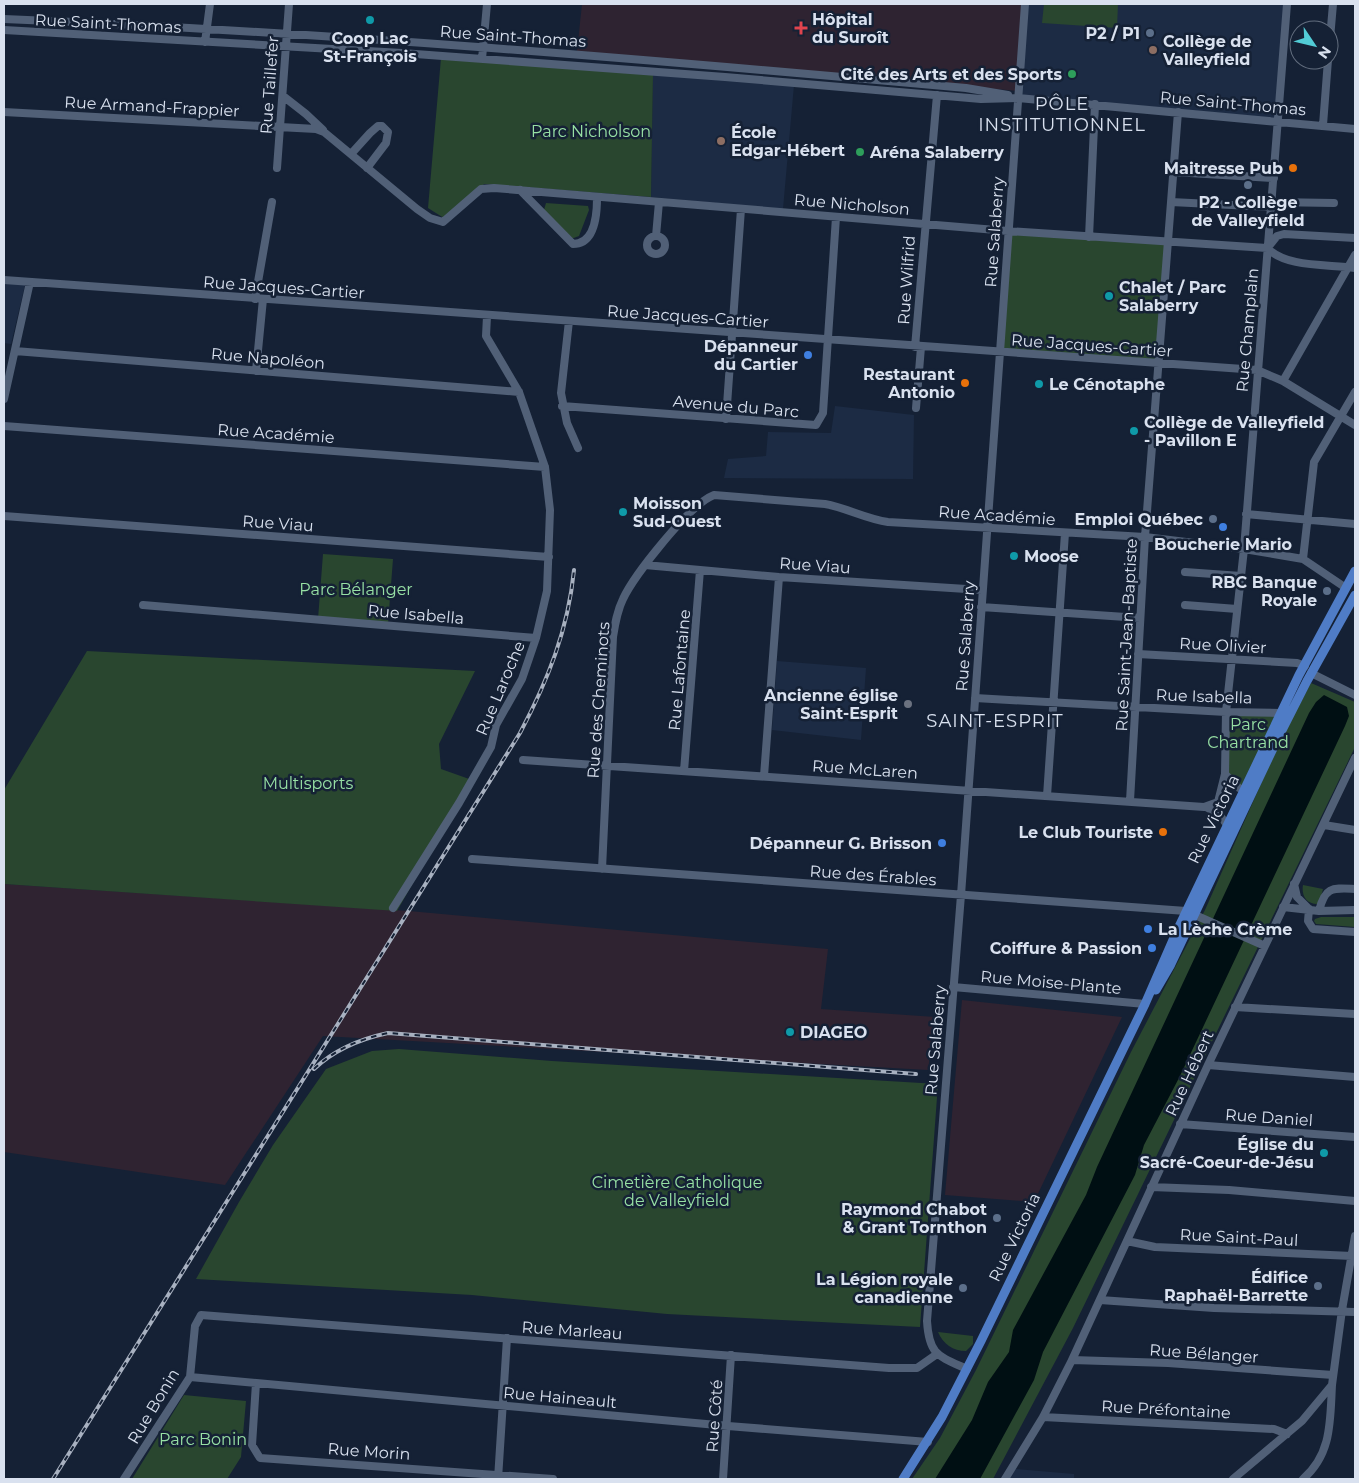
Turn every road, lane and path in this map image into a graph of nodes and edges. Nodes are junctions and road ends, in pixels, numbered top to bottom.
1 (210, 4) edge
2 (289, 4) edge
3 (487, 4) edge
4 (1025, 4) edge
5 (1287, 4) edge
6 (1333, 4) edge
7 (4, 18) edge
8 (1332, 20) edge
9 (207, 28) junction
10 (4, 30) edge
11 (287, 34) junction
12 (205, 42) junction
13 (286, 47) junction
14 (484, 47) junction
15 (482, 59) junction
16 (654, 61) junction
17 (1327, 70) edge
18 (652, 72) junction
19 (937, 95) junction
20 (283, 96) junction
21 (1018, 98) junction
22 (1095, 104) junction
23 (4, 112) edge
24 (1178, 112) junction
25 (1278, 120) junction
26 (1323, 125) junction
27 (280, 127) junction
28 (1355, 129) edge
29 (324, 132) junction
30 (351, 154) junction
31 (277, 168) dead end
32 (367, 168) junction
33 (1174, 172) junction
34 (1274, 178) junction
35 (520, 190) junction
36 (597, 198) junction
37 (272, 202) dead end
38 (659, 202) junction
39 (1171, 202) junction
40 (1334, 203) dead end
41 (1272, 204) junction
42 (742, 209) junction
43 (836, 217) junction
44 (924, 224) junction
45 (1008, 231) junction
46 (656, 236) dead end
47 (1089, 236) junction
48 (1355, 238) edge
49 (1168, 242) junction
50 (1267, 248) junction
51 (1355, 254) edge
52 (1351, 267) edge
53 (4, 280) edge
54 (30, 282) junction
55 (259, 299) junction
56 (487, 316) junction
57 (569, 322) junction
58 (732, 333) junction
59 (827, 340) junction
60 (918, 347) junction
61 (15, 351) junction
62 (999, 353) junction
63 (1159, 364) junction
64 (1258, 370) junction
65 (256, 371) junction
66 (1283, 381) junction
67 (518, 392) junction
68 (1355, 392) edge
69 (4, 399) edge
70 (562, 406) junction
71 (916, 408) dead end
72 (1341, 417) junction
73 (726, 419) junction
74 (1355, 425) edge
75 (4, 426) edge
76 (578, 448) dead end
77 (545, 467) junction
78 (701, 502) joint
79 (1246, 514) junction
80 (4, 516) edge
81 (1309, 518) junction
82 (1355, 524) edge
83 (986, 528) junction
84 (1065, 533) junction
85 (1145, 537) junction
86 (1244, 549) junction
87 (550, 557) junction
88 (1303, 559) junction
89 (645, 565) junction
90 (700, 570) junction
91 (1355, 571) edge
92 (1186, 572) dead end
93 (1241, 576) junction
94 (779, 577) junction
95 (1346, 588) junction
96 (982, 590) junction
97 (1355, 594) edge
98 (144, 605) dead end
99 (1185, 605) dead end
100 (981, 607) junction
101 (1237, 609) junction
102 (1060, 611) junction
103 (1140, 618) junction
104 (536, 638) junction
105 (1138, 654) junction
106 (1232, 658) junction
107 (1305, 666) junction
108 (1311, 674) junction
109 (1355, 695) edge
110 (975, 698) junction
111 (1053, 703) junction
112 (1135, 707) junction
113 (1226, 712) junction
114 (1282, 713) junction
115 (1355, 758) edge
116 (523, 760) dead end
117 (607, 766) junction
118 (684, 771) junction
119 (1225, 774) junction
120 (764, 776) junction
121 (969, 790) junction
122 (1248, 793) junction
123 (1047, 796) junction
124 (1130, 801) junction
125 (1204, 806) junction
126 (1324, 825) junction
127 (1227, 826) junction
128 (1355, 830) edge
129 (472, 859) dead end
130 (602, 869) junction
131 (1294, 884) junction
132 (1355, 889) edge
133 (961, 895) junction
134 (1283, 907) junction
135 (393, 908) dead end
136 (1309, 909) junction
137 (1319, 910) junction
138 (1355, 910) edge
139 (1190, 913) junction
140 (1355, 932) edge
141 (1264, 946) junction
142 (953, 987) junction
143 (1145, 1004) junction
144 (1235, 1007) junction
145 (1355, 1014) edge
146 (1208, 1065) junction
147 (1355, 1077) edge
148 (1180, 1124) junction
149 (1355, 1137) edge
150 (1151, 1188) junction
151 (1355, 1201) edge
152 (1355, 1236) edge
153 (1127, 1241) junction
154 (1352, 1256) junction
155 (1100, 1300) junction
156 (1342, 1310) junction
157 (1355, 1312) edge
158 (201, 1315) joint
159 (507, 1338) junction
160 (937, 1354) junction
161 (731, 1356) junction
162 (1072, 1360) junction
163 (967, 1369) junction
164 (1334, 1375) junction
165 (190, 1377) junction
166 (256, 1383) junction
167 (1332, 1385) junction
168 (502, 1405) junction
169 (1043, 1417) junction
170 (728, 1426) junction
171 (1287, 1434) junction
172 (928, 1442) junction
173 (498, 1477) edge
174 (124, 1479) edge
175 (554, 1479) edge
176 (723, 1479) edge
177 (903, 1479) edge
178 (1005, 1479) edge
179 (1233, 1479) edge
180 (1303, 1479) edge

1 - 9 street
2 - 11 street, Rue Taillefer
3 - 14 street
4 - 21 street, Rue Salaberry
5 - 25 street, Rue Champlain
6 - 8 street
7 - 9 street, Rue Saint-Thomas
9 - 11 street, Rue Saint-Thomas
9 - 12 street
10 - 12 street, Rue Saint-Thomas
11 - 13 street, Rue Taillefer
11 - 14 street, Rue Saint-Thomas
12 - 13 street, Rue Saint-Thomas
13 - 15 street, Rue Saint-Thomas
13 - 20 street, Rue Taillefer
14 - 15 street
14 - 16 street, Rue Saint-Thomas
15 - 18 street, Rue Saint-Thomas
16 - 18 street
16 - 21 street, Rue Saint-Thomas
17 - 26 street
18 - 19 street, Rue Saint-Thomas
19 - 21 street, Rue Saint-Thomas
19 - 44 street, Rue Wilfrid
20 - 27 street, Rue Taillefer
20 - 29 street
21 - 22 street, Rue Saint-Thomas
21 - 45 street, Rue Salaberry
22 - 24 street, Rue Saint-Thomas
22 - 47 street
23 - 27 street, Rue Armand-Frappier
24 - 25 street, Rue Saint-Thomas
24 - 33 street, Rue Saint-Jean-Baptiste
25 - 26 street, Rue Saint-Thomas
25 - 34 street, Rue Champlain
26 - 28 street, Rue Saint-Thomas
27 - 29 street, Rue Armand-Frappier
27 - 31 street, Rue Taillefer
29 - 30 street
30 - 32 street
30 - 32 street
32 - 35 street, Rue Nicholson
33 - 34 street
33 - 39 street, Rue Saint-Jean-Baptiste
34 - 41 street, Rue Champlain
35 - 36 street, Rue Nicholson
35 - 36 street
36 - 38 street, Rue Nicholson
37 - 55 street
38 - 42 street, Rue Nicholson
38 - 46 street
39 - 41 street
39 - 49 street, Rue Saint-Jean-Baptiste
40 - 41 street
41 - 50 street, Rue Champlain
42 - 43 street, Rue Nicholson
42 - 58 street
43 - 44 street, Rue Nicholson
43 - 59 street, Avenue du Parc
44 - 45 street, Rue Nicholson
44 - 60 street, Rue Wilfrid
45 - 47 street, Rue Nicholson
45 - 62 street, Rue Salaberry
47 - 49 street, Rue Nicholson
48 - 50 street
49 - 50 street, Rue Nicholson
49 - 63 street, Rue Saint-Jean-Baptiste
50 - 52 street, Rue Nicholson
50 - 64 street, Rue Champlain
51 - 52 street
52 - 66 street
53 - 54 street, Rue Jacques-Cartier
54 - 55 street, Rue Jacques-Cartier
54 - 61 street
55 - 56 street, Rue Jacques-Cartier
55 - 65 street
56 - 57 street, Rue Jacques-Cartier
56 - 67 street, Rue Laroche
57 - 58 street, Rue Jacques-Cartier
57 - 70 street
58 - 59 street, Rue Jacques-Cartier
58 - 73 street
59 - 60 street, Rue Jacques-Cartier
59 - 73 street, Avenue du Parc
60 - 62 street, Rue Jacques-Cartier
60 - 71 street, Rue Wilfrid
61 - 65 street, Rue Napoléon
61 - 69 street
62 - 63 street, Rue Jacques-Cartier
62 - 83 street, Rue Salaberry
63 - 64 street, Rue Jacques-Cartier
63 - 85 street, Rue Saint-Jean-Baptiste
64 - 66 street, Rue Jacques-Cartier
64 - 79 street, Rue Champlain
65 - 67 street, Rue Napoléon
66 - 72 street, Rue Jacques-Cartier
67 - 77 street, Rue Laroche
68 - 72 street
70 - 73 street, Avenue du Parc
70 - 76 street
72 - 74 street, Rue Jacques-Cartier
72 - 81 street
75 - 77 street, Rue Académie
77 - 87 street, Rue Laroche
78 - 83 street, Rue Académie
78 - 89 street, Rue des Cheminots
79 - 81 street
79 - 86 street, Rue Champlain
80 - 87 street, Rue Viau
81 - 82 street
81 - 88 street
83 - 84 street, Rue Académie
83 - 96 street, Rue Salaberry
84 - 85 street, Rue Académie
84 - 102 street
85 - 86 street, Rue Académie
85 - 103 street, Rue Saint-Jean-Baptiste
86 - 88 street, Rue Académie
86 - 93 street, Rue Champlain
87 - 104 street, Rue Laroche
88 - 95 street, Rue Académie
89 - 90 street, Rue Viau
89 - 117 street, Rue des Cheminots
90 - 94 street, Rue Viau
90 - 118 street, Rue Lafontaine
91 - 95 main road, Rue Victoria
92 - 93 street
93 - 101 street, Rue Champlain
94 - 96 street, Rue Viau
94 - 120 street
95 - 97 main road
95 - 107 main road, Rue Victoria
96 - 100 street, Rue Salaberry
97 - 108 main road, Rue Victoria
98 - 104 street, Rue Isabella
99 - 101 street
100 - 102 street
100 - 110 street, Rue Salaberry
101 - 106 street, Rue Champlain
102 - 103 street
102 - 111 street
103 - 105 street, Rue Saint-Jean-Baptiste
104 - 135 street, Rue Laroche
105 - 106 street, Rue Olivier
105 - 112 street, Rue Saint-Jean-Baptiste
106 - 107 street, Rue Olivier
106 - 113 street, Rue Champlain
107 - 114 main road, Rue Victoria
108 - 109 street
108 - 122 main road, Rue Victoria
110 - 111 street, Rue Isabella
110 - 121 street, Rue Salaberry
111 - 112 street, Rue Isabella
111 - 123 street
112 - 113 street, Rue Isabella
112 - 124 street, Rue Saint-Jean-Baptiste
113 - 114 street, Rue Isabella
113 - 119 street, Rue Champlain
114 - 122 main road, Rue Victoria
115 - 126 street, Rue Hébert
116 - 117 street, Rue McLaren
117 - 118 street, Rue McLaren
117 - 130 street, Rue des Cheminots
118 - 120 street, Rue McLaren
119 - 122 street
119 - 125 street
120 - 121 street, Rue McLaren
121 - 123 street, Rue McLaren
121 - 133 street, Rue Salaberry
122 - 127 main road, Rue Victoria
122 - 139 main road, Rue Victoria
123 - 124 street, Rue McLaren
124 - 125 street, Rue McLaren
125 - 127 street
126 - 128 street
126 - 131 street, Rue Hébert
127 - 139 main road, Rue Victoria
129 - 130 street, Rue des Érables
130 - 133 street, Rue des Érables
131 - 134 street, Rue Hébert
131 - 136 street
132 - 137 street
133 - 139 street, Rue des Érables
133 - 142 street, Rue Salaberry
134 - 136 street
134 - 141 street, Rue Hébert
136 - 137 street
136 - 140 street
137 - 138 street
139 - 141 street, Rue des Érables
139 - 143 main road, Rue Victoria
141 - 144 street, Rue Hébert
142 - 143 street, Rue Moise-Plante
142 - 160 street, Rue Salaberry
143 - 163 main road, Rue Victoria
144 - 145 street
144 - 146 street, Rue Hébert
146 - 147 street
146 - 148 street, Rue Hébert
148 - 149 street, Rue Daniel
148 - 150 street, Rue Hébert
150 - 151 street
150 - 153 street, Rue Hébert
152 - 154 street
153 - 154 street, Rue Saint-Paul
153 - 155 street, Rue Hébert
154 - 156 street
155 - 156 street
155 - 162 street, Rue Hébert
156 - 157 street
156 - 164 street
158 - 159 street, Rue Marleau
158 - 165 street, Rue Bonin
159 - 161 street, Rue Marleau
159 - 168 street
160 - 161 street, Rue Marleau
160 - 163 street
161 - 170 street, Rue Côté
162 - 164 street, Rue Bélanger
162 - 169 street, Rue Hébert
163 - 172 main road, Rue Victoria
164 - 167 street
165 - 166 street, Rue Haineault
165 - 174 street, Rue Bonin
166 - 168 street, Rue Haineault
166 - 173 street, Rue Morin
167 - 171 street
167 - 180 street
168 - 170 street, Rue Haineault
168 - 173 street
169 - 171 street, Rue Préfontaine
169 - 178 street, Rue Hébert
170 - 172 street, Rue Haineault
170 - 176 street, Rue Côté
171 - 179 street
172 - 177 main road, Rue Victoria
173 - 175 street, Rue Morin

